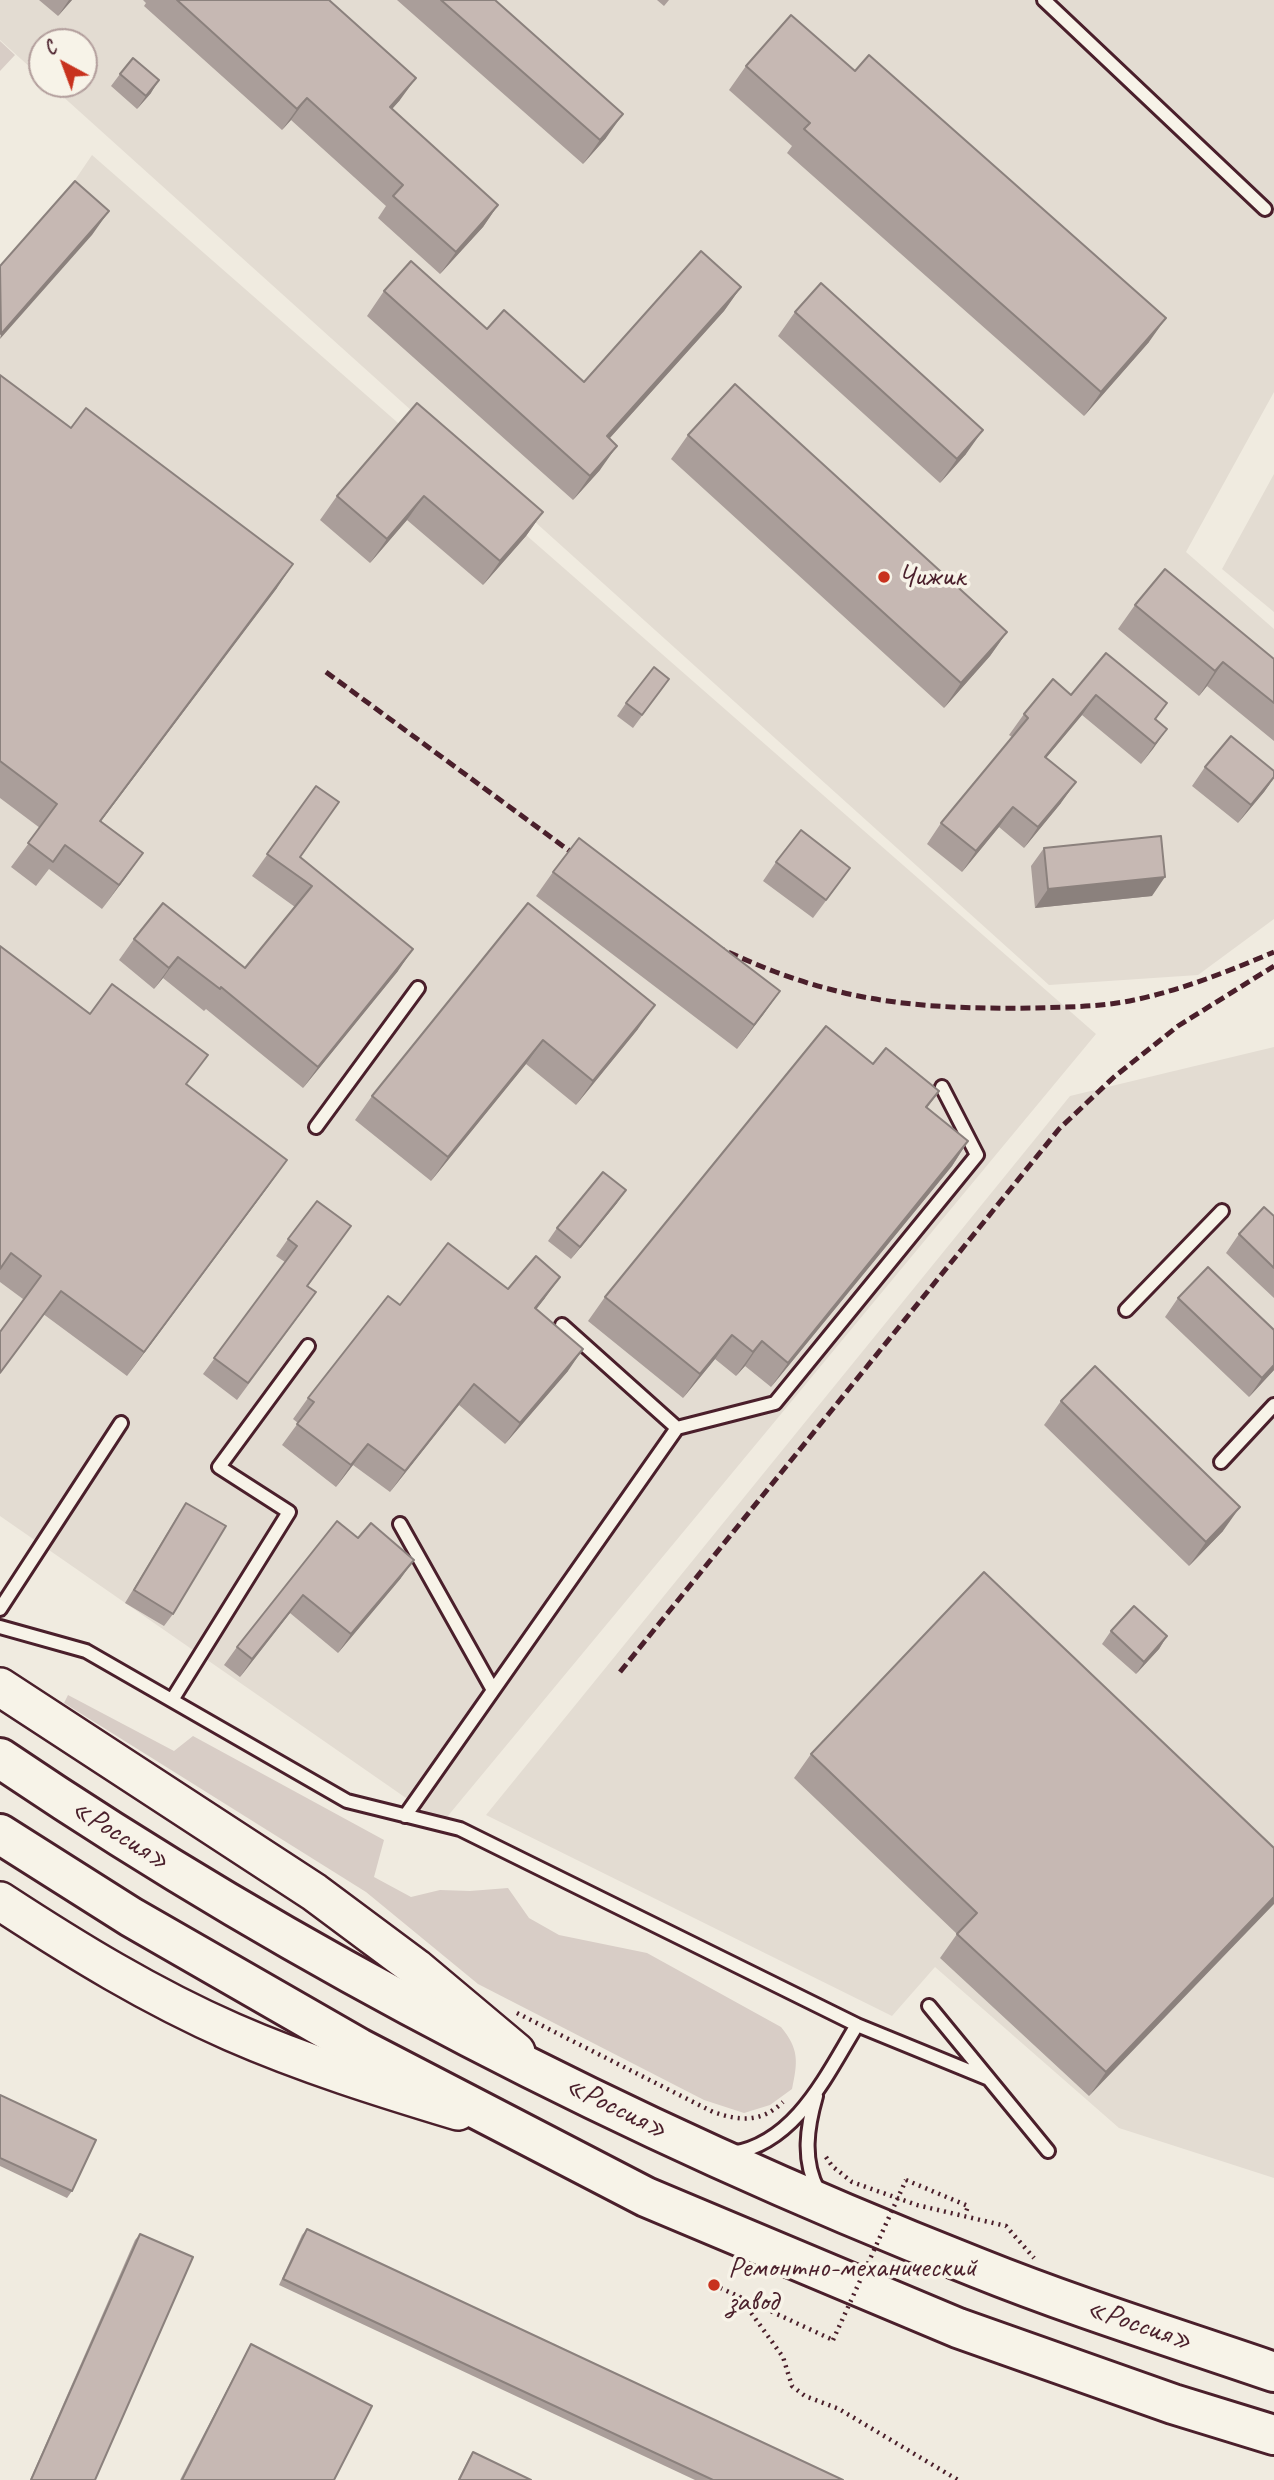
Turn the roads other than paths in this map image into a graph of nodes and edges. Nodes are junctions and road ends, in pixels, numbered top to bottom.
1 (1044, 0) edge
2 (1265, 209) dead end
3 (418, 988) dead end
4 (942, 1087) dead end
5 (316, 1127) dead end
6 (1222, 1211) dead end
7 (1126, 1310) dead end
8 (562, 1325) dead end
9 (308, 1346) dead end
10 (1274, 1405) edge
11 (121, 1423) dead end
12 (677, 1428) junction
13 (1221, 1462) dead end
14 (400, 1524) dead end
15 (0, 1609) edge
16 (0, 1627) edge
17 (0, 1687) edge
18 (493, 1690) junction
19 (172, 1700) junction
20 (0, 1758) edge
21 (405, 1816) junction
22 (0, 1834) edge
23 (0, 1901) edge
24 (929, 2006) dead end
25 (857, 2025) junction
26 (539, 2071) junction
27 (989, 2080) junction
28 (818, 2089) junction
29 (509, 2127) junction
30 (1048, 2151) dead end
31 (714, 2156) junction
32 (827, 2207) junction
33 (1274, 2372) edge
34 (1274, 2435) edge

1 - 2 lane
3 - 5 lane
4 - 12 lane
6 - 7 lane
8 - 12 lane
9 - 19 lane
10 - 13 lane
11 - 15 lane
12 - 18 lane
14 - 18 lane
16 - 19 lane
17 - 26 main road
18 - 21 lane
19 - 21 lane
20 - 26 highway, «Россия»
21 - 25 lane
22 - 29 highway
23 - 29 main road
24 - 27 lane
25 - 27 lane
25 - 28 lane
26 - 31 highway, «Россия»
27 - 30 lane
28 - 31 lane
28 - 32 lane
29 - 34 highway
31 - 32 highway, «Россия»
32 - 33 highway, «Россия»

